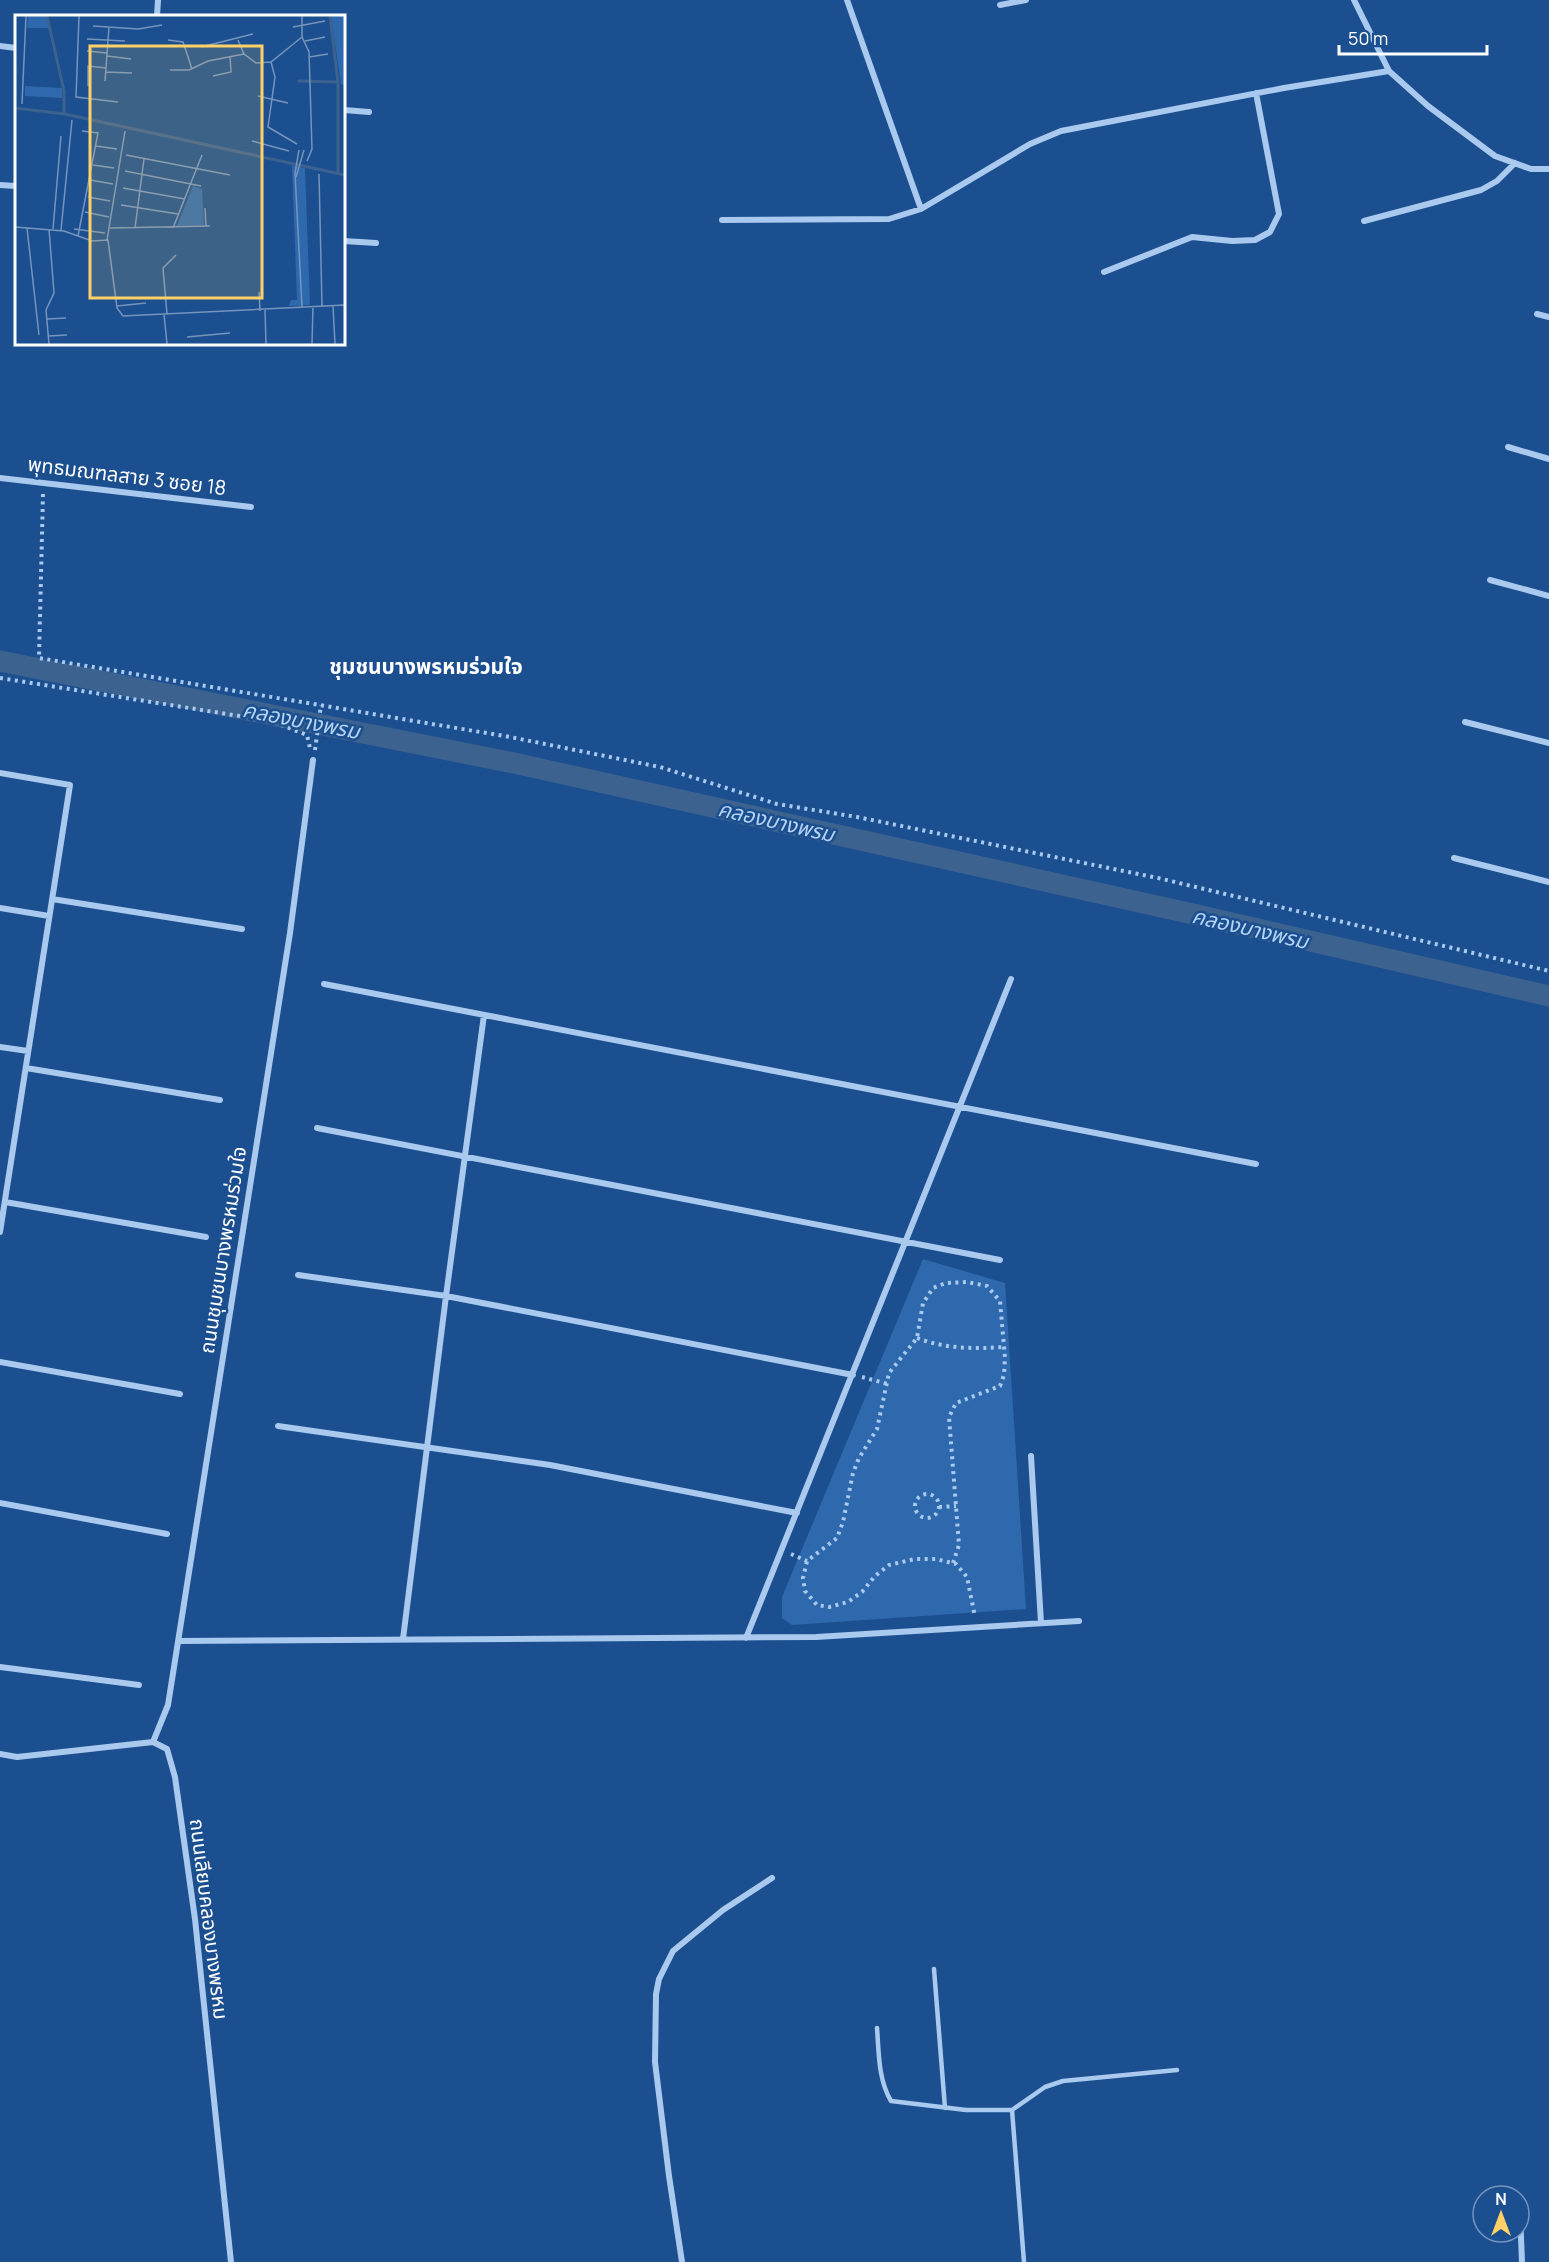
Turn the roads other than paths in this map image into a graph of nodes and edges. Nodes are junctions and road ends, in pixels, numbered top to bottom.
1 (158, 0) edge
2 (847, 0) edge
3 (1026, 0) edge
4 (1354, 0) edge
5 (1000, 5) dead end
6 (157, 15) edge
7 (0, 46) edge
8 (15, 48) edge
9 (1389, 71) junction
10 (1256, 93) junction
11 (345, 110) edge
12 (369, 112) dead end
13 (1515, 163) junction
14 (1549, 169) edge
15 (0, 185) edge
16 (15, 186) edge
17 (921, 208) junction
18 (722, 220) dead end
19 (1364, 221) dead end
20 (345, 241) edge
21 (376, 243) dead end
22 (1104, 272) dead end
23 (1537, 314) dead end
24 (1549, 317) edge
25 (1508, 447) dead end
26 (1549, 459) edge
27 (0, 478) edge
28 (250, 507) dead end
29 (1490, 580) dead end
30 (1549, 596) edge
31 (1466, 722) dead end
32 (1549, 743) edge
33 (314, 760) dead end
34 (0, 773) edge
35 (1454, 858) dead end
36 (1549, 882) edge
37 (52, 899) junction
38 (0, 908) edge
39 (49, 916) junction
40 (242, 928) dead end
41 (1011, 979) dead end
42 (324, 984) dead end
43 (484, 1015) junction
44 (0, 1047) edge
45 (28, 1051) junction
46 (26, 1068) junction
47 (220, 1100) dead end
48 (960, 1106) junction
49 (317, 1128) dead end
50 (465, 1157) junction
51 (1256, 1164) dead end
52 (4, 1186) edge
53 (5, 1202) junction
54 (0, 1232) edge
55 (206, 1238) dead end
56 (906, 1242) junction
57 (1000, 1260) dead end
58 (298, 1275) dead end
59 (446, 1296) junction
60 (0, 1362) edge
61 (853, 1375) junction
62 (180, 1394) dead end
63 (278, 1426) dead end
64 (427, 1448) junction
65 (1031, 1456) dead end
66 (0, 1503) edge
67 (797, 1513) junction
68 (167, 1534) dead end
69 (1079, 1621) dead end
70 (1041, 1623) junction
71 (746, 1638) junction
72 (403, 1639) junction
73 (178, 1641) junction
74 (0, 1667) edge
75 (139, 1685) dead end
76 (153, 1742) junction
77 (0, 1754) edge
78 (772, 1878) dead end
79 (934, 1969) dead end
80 (877, 2028) dead end
81 (1177, 2070) dead end
82 (945, 2108) junction
83 (1012, 2110) junction
84 (1521, 2244) edge
85 (231, 2262) edge
86 (682, 2262) edge
87 (1024, 2262) edge
88 (1522, 2262) edge

1 - 6 street
2 - 17 street
3 - 5 street
4 - 9 street
7 - 8 street
9 - 10 street
9 - 13 street
10 - 17 street
10 - 22 street
11 - 12 street
13 - 14 street
13 - 19 street
15 - 16 street
17 - 18 street
20 - 21 street
23 - 24 street
25 - 26 street
27 - 28 street, พุทธมณฑลสาย 3 ซอย 18
29 - 30 street
31 - 32 street
33 - 73 street, ถนนชุมชนบางพรหมร่วมใจ
34 - 37 street
35 - 36 street
37 - 39 street
37 - 40 street
38 - 39 street
39 - 45 street
41 - 48 street
42 - 43 street
43 - 48 street
43 - 50 street
44 - 45 street
45 - 46 street
46 - 47 street
46 - 52 street
48 - 51 street
48 - 56 street
49 - 50 street
50 - 56 street
50 - 59 street
52 - 53 street
53 - 54 street
53 - 55 street
56 - 57 street
56 - 61 street
58 - 59 street
59 - 61 street
59 - 64 street
60 - 62 street
61 - 67 street
63 - 64 street
64 - 67 street
64 - 72 street
65 - 70 street
66 - 68 street
67 - 71 street
69 - 70 street
70 - 71 street
71 - 72 street
72 - 73 street
73 - 76 street, ถนนชุมชนบางพรหมร่วมใจ
74 - 75 street
76 - 77 street
76 - 85 street, ถนนเลียบคลองบางพรหม
78 - 86 street
79 - 82 lane
80 - 82 lane
81 - 83 lane
82 - 83 lane
83 - 87 lane
84 - 88 street

